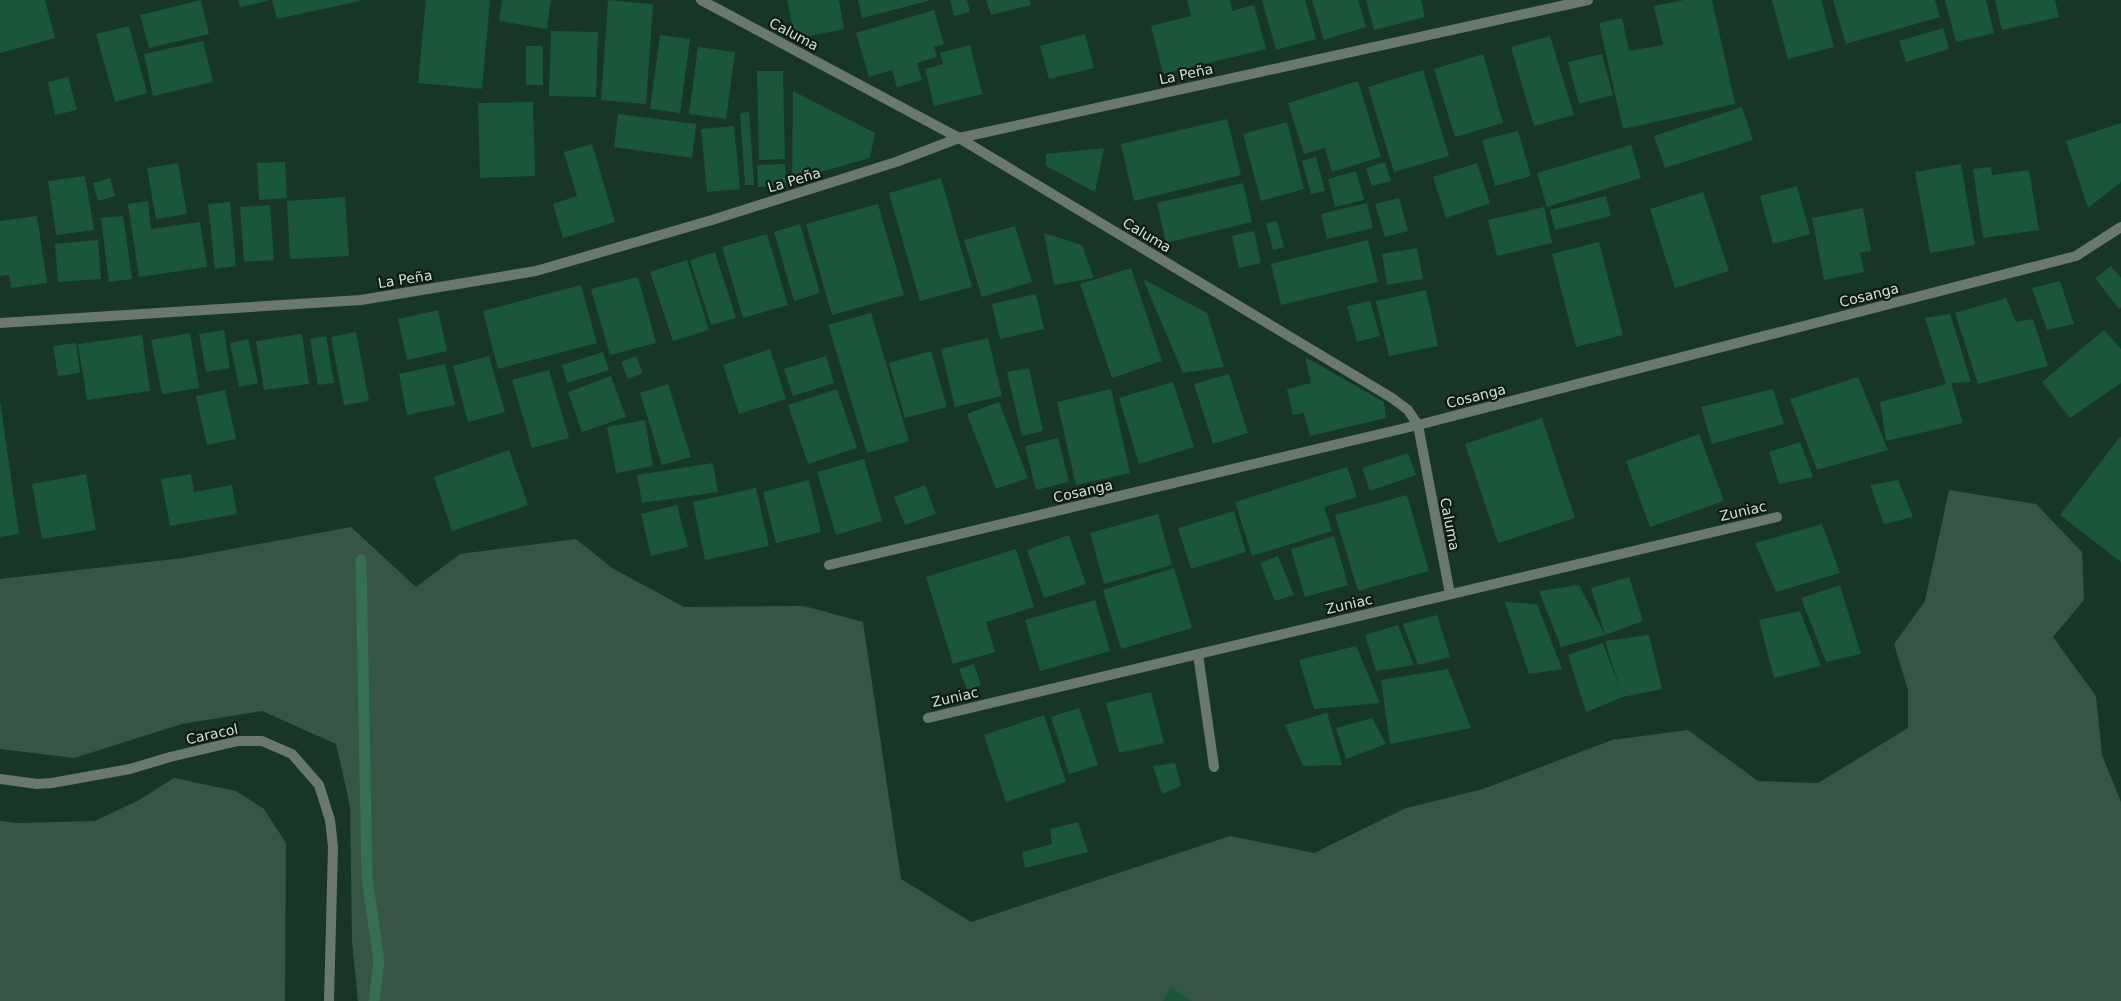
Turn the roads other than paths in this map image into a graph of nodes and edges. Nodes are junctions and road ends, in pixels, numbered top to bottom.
1 (701, 0) edge
2 (1588, 0) edge
3 (959, 138) junction
4 (2121, 227) edge
5 (0, 323) edge
6 (1418, 425) junction
7 (1777, 517) dead end
8 (829, 565) dead end
9 (1450, 594) junction
10 (1198, 654) junction
11 (928, 718) dead end
12 (1214, 768) dead end
13 (0, 779) edge
14 (329, 1001) edge

1 - 3 street, Caluma
2 - 3 street, La Peña
3 - 5 street, La Peña
3 - 6 street, Caluma
4 - 6 street, Cosanga
6 - 8 street, Cosanga
6 - 9 street, Caluma
7 - 9 street, Zuniac
9 - 10 street, Zuniac
10 - 11 street, Zuniac
10 - 12 street
13 - 14 street, Caracol

